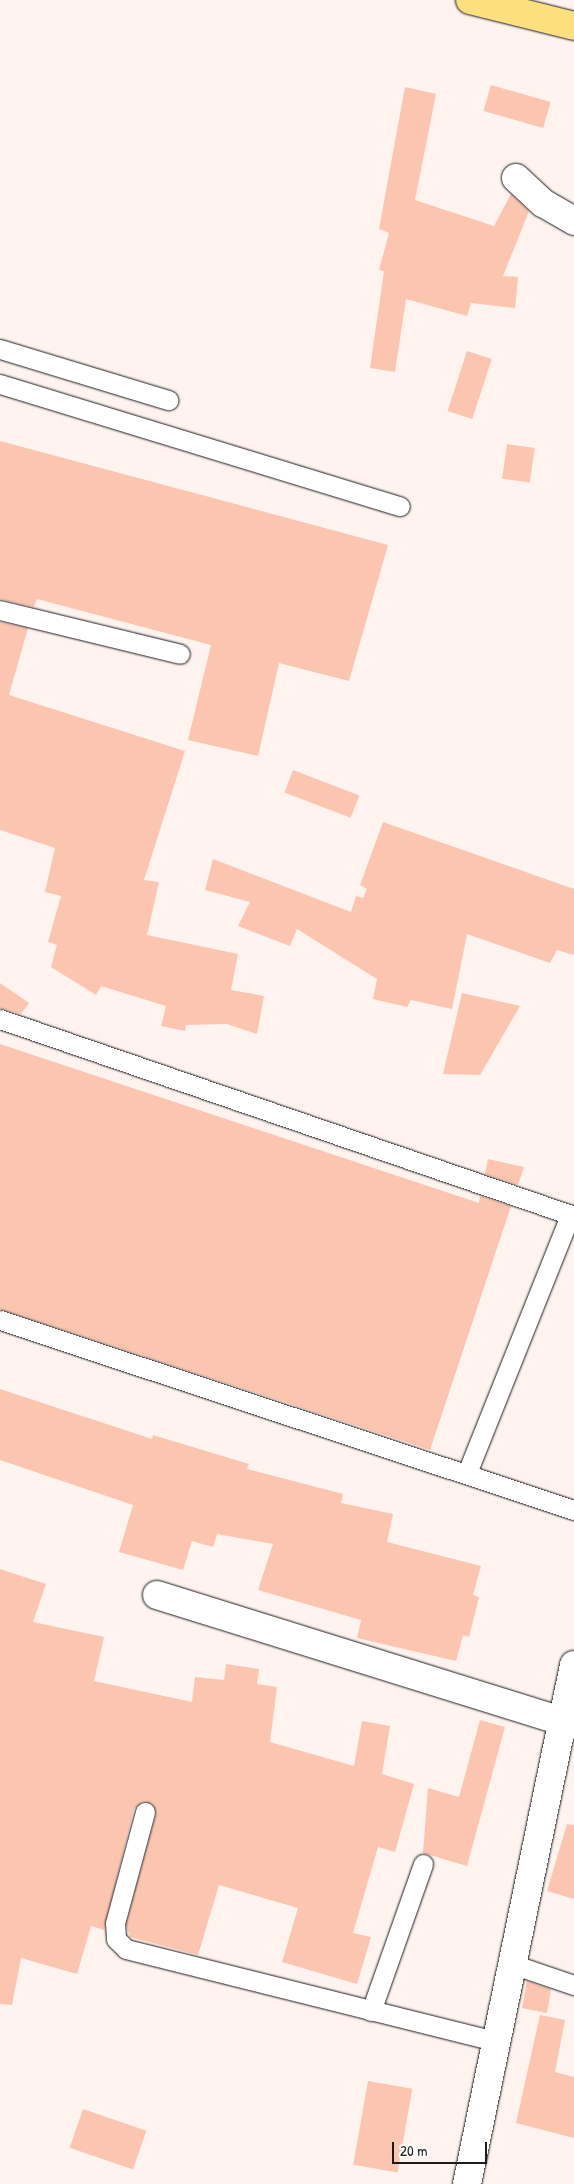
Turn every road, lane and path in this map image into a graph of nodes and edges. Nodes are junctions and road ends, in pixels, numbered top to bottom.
1 (470, 0) edge
2 (574, 26) edge
3 (516, 178) dead end
4 (574, 221) edge
5 (0, 349) edge
6 (0, 384) edge
7 (168, 400) dead end
8 (400, 506) dead end
9 (0, 610) edge
10 (180, 654) dead end
11 (0, 1019) edge
12 (572, 1216) edge
13 (0, 1320) edge
14 (467, 1473) junction
15 (574, 1510) edge
16 (157, 1596) dead end
17 (574, 1665) edge
18 (568, 1724) edge
19 (145, 1812) dead end
20 (423, 1864) dead end
21 (515, 1965) junction
22 (574, 1985) edge
23 (372, 2011) junction
24 (494, 2041) junction
25 (467, 2184) edge

1 - 2 main road
3 - 4 street
5 - 7 lane
6 - 8 lane
9 - 10 lane
11 - 12 lane
12 - 14 lane
13 - 14 lane
14 - 15 lane
16 - 18 street
17 - 18 street
18 - 21 street
19 - 23 lane
20 - 23 lane
21 - 22 lane
21 - 24 street
23 - 24 lane
24 - 25 street

